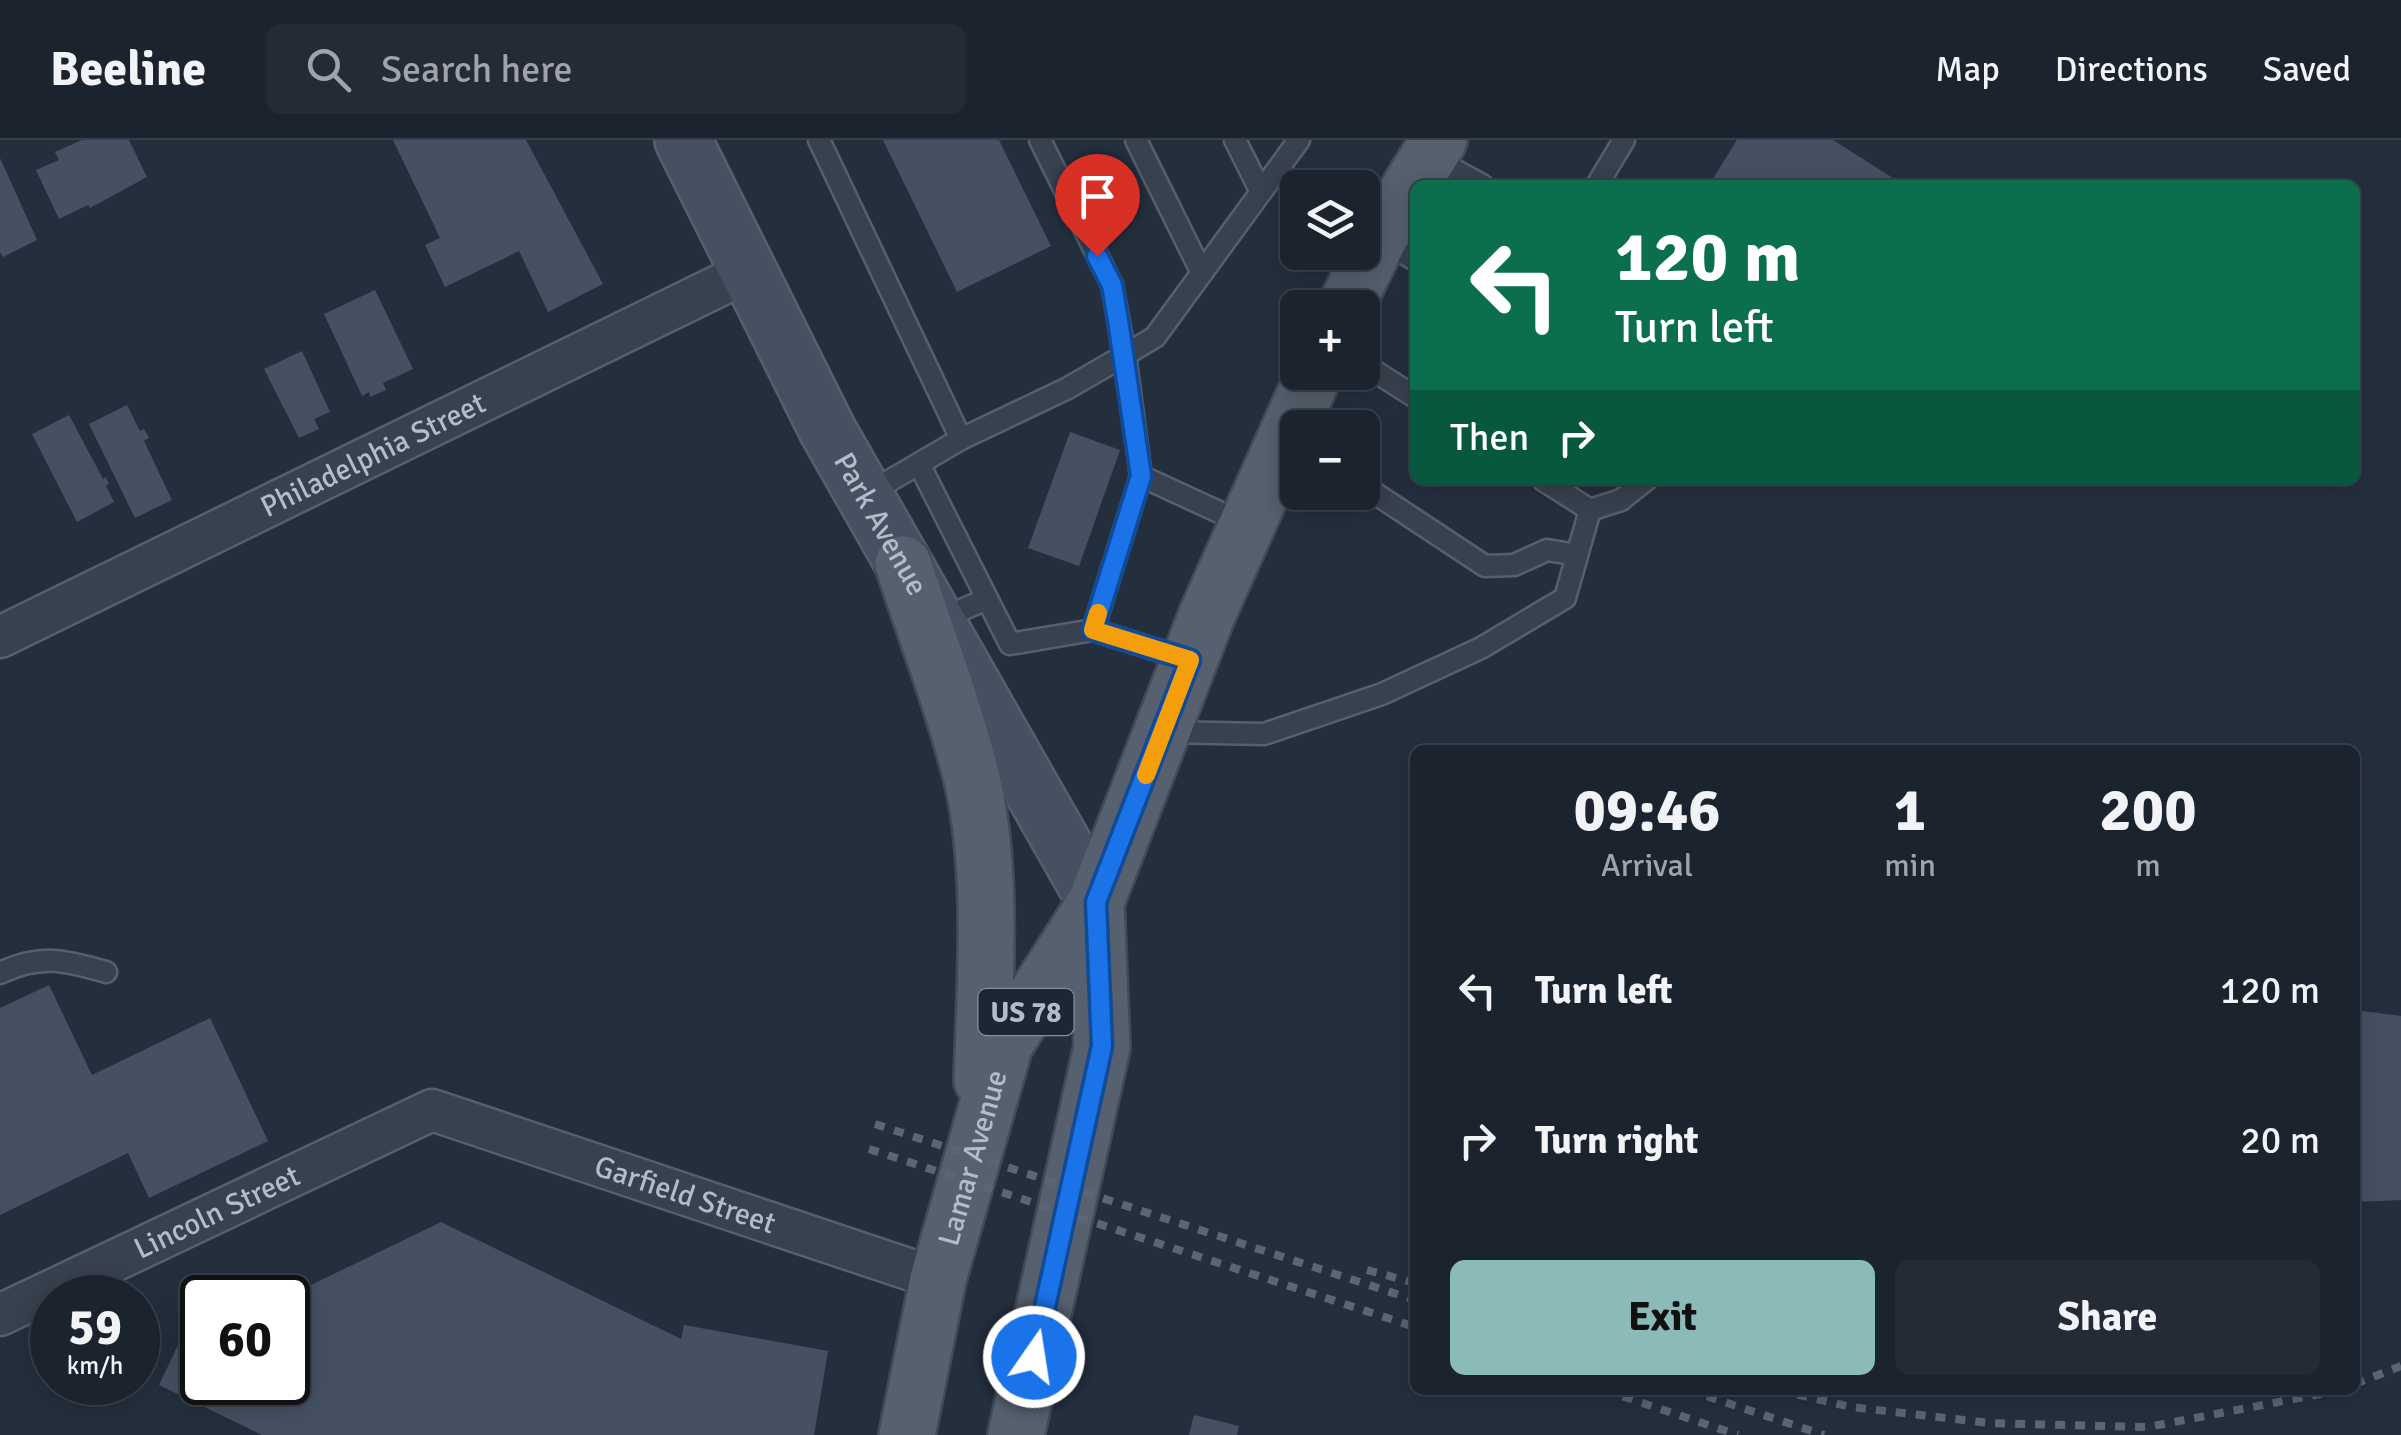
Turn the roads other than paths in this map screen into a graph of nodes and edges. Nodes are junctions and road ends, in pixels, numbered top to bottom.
1 (683, 140) edge
2 (819, 140) edge
3 (1040, 140) edge
4 (1136, 140) edge
5 (1235, 140) edge
6 (1300, 140) edge
7 (1624, 140) edge
8 (1434, 148) edge
9 (1422, 180) edge
10 (1476, 180) edge
11 (1599, 180) edge
12 (1261, 192) junction
13 (1410, 214) edge
14 (1397, 249) edge
15 (747, 272) junction
16 (1202, 273) junction
17 (1361, 290) edge
18 (1125, 355) junction
19 (1380, 375) edge
20 (1307, 390) edge
21 (1410, 394) edge
22 (962, 440) junction
23 (919, 464) junction
24 (1141, 476) junction
25 (1551, 485) edge
26 (1640, 485) edge
27 (866, 494) junction
28 (1380, 497) edge
29 (1590, 510) junction
30 (1247, 525) junction
31 (1577, 555) junction
32 (903, 564) junction
33 (987, 599) junction
34 (935, 621) junction
35 (1093, 630) junction
36 (0, 637) edge
37 (1190, 660) junction
38 (1162, 732) junction
39 (1096, 902) junction
40 (0, 972) edge
41 (106, 972) dead end
42 (432, 1110) joint
43 (980, 1132) junction
44 (938, 1278) junction
45 (0, 1315) edge
46 (907, 1435) edge
47 (1016, 1435) edge

1 - 15 main road, Park Avenue
2 - 22 lane
3 - 18 lane
4 - 16 lane
5 - 12 lane
6 - 12 lane
7 - 11 lane
8 - 9 main road
8 - 10 lane
12 - 16 lane
13 - 14 main road
14 - 17 main road
15 - 27 main road, Park Avenue
15 - 36 street, Philadelphia Street
16 - 18 lane
18 - 22 lane
18 - 24 lane
19 - 21 lane
20 - 30 main road, Lamar Avenue / US 78
22 - 23 lane
23 - 27 lane
23 - 33 lane
24 - 30 lane
24 - 35 lane
25 - 29 lane
26 - 29 lane
27 - 32 main road, Park Avenue
28 - 31 lane
29 - 31 lane
30 - 37 main road, Lamar Avenue / US 78
31 - 38 lane
32 - 34 main road, Park Avenue
32 - 43 main road
33 - 34 lane
33 - 35 lane
34 - 39 main road, Park Avenue
35 - 37 lane
37 - 38 main road, Lamar Avenue / US 78
38 - 39 main road, Lamar Avenue / US 78
39 - 43 main road, Lamar Avenue / US 78
39 - 47 main road, Lamar Avenue / US 78
40 - 41 lane
42 - 44 street, Garfield Street
42 - 45 street, Lincoln Street
43 - 44 main road, Lamar Avenue / US 78
44 - 46 main road, Lamar Avenue / US 78

